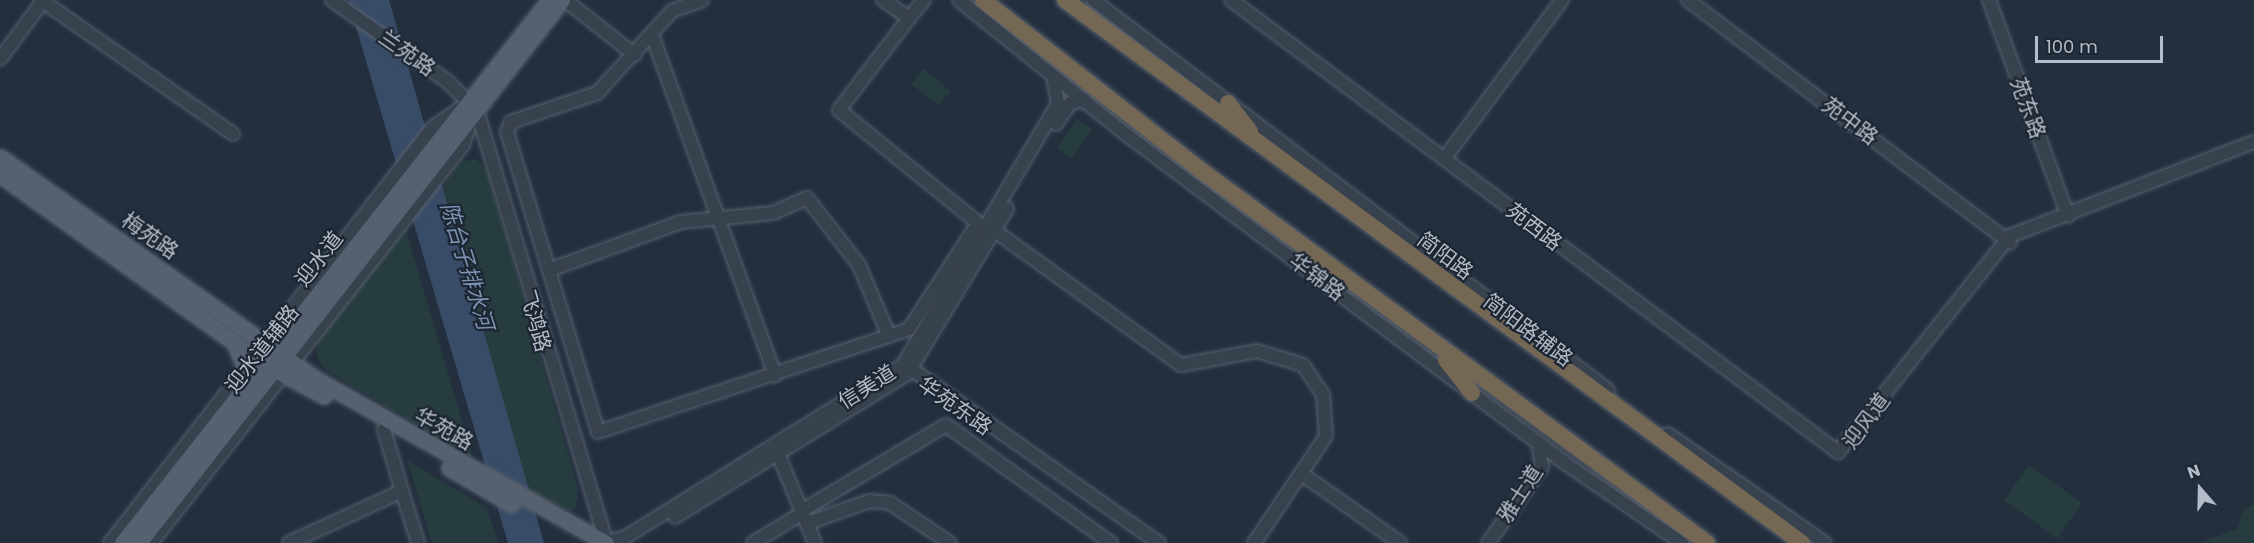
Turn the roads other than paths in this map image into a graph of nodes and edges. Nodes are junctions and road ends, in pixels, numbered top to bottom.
1 (326, 0) edge
2 (332, 0) edge
3 (702, 0) edge
4 (883, 0) edge
5 (924, 0) edge
6 (959, 0) edge
7 (983, 0) edge
8 (1065, 0) edge
9 (1093, 0) edge
10 (1231, 0) edge
11 (1562, 0) edge
12 (1688, 0) edge
13 (1698, 0) edge
14 (1989, 0) edge
15 (1996, 0) edge
16 (42, 1) edge
17 (560, 1) edge
18 (347, 13) junction
19 (909, 18) junction
20 (652, 35) junction
21 (635, 55) junction
22 (0, 59) edge
23 (1053, 75) junction
24 (1085, 100) junction
25 (1228, 103) junction
26 (471, 109) junction
27 (233, 134) dead end
28 (1127, 135) junction
29 (2254, 142) edge
30 (2254, 149) edge
31 (1265, 150) junction
32 (0, 157) edge
33 (1444, 159) junction
34 (1199, 169) junction
35 (0, 175) edge
36 (400, 198) junction
37 (2071, 211) junction
38 (722, 217) junction
39 (1994, 224) junction
40 (2030, 225) junction
41 (994, 231) junction
42 (2011, 239) junction
43 (549, 270) junction
44 (244, 327) junction
45 (889, 336) junction
46 (231, 339) junction
47 (1432, 343) junction
48 (270, 355) junction
49 (244, 372) junction
50 (910, 372) junction
51 (775, 375) junction
52 (1579, 383) junction
53 (1472, 393) junction
54 (248, 394) junction
55 (386, 426) junction
56 (1663, 431) junction
57 (1537, 442) junction
58 (776, 450) junction
59 (1839, 452) joint
60 (1565, 463) junction
61 (1302, 474) junction
62 (402, 491) junction
63 (805, 515) junction
64 (545, 518) junction
65 (601, 542) edge
66 (110, 543) edge
67 (122, 543) edge
68 (139, 543) edge
69 (151, 543) edge
70 (289, 543) edge
71 (418, 543) edge
72 (579, 543) edge
73 (631, 543) edge
74 (753, 543) edge
75 (815, 543) edge
76 (950, 543) edge
77 (1111, 543) edge
78 (1147, 543) edge
79 (1159, 543) edge
80 (1254, 543) edge
81 (1400, 543) edge
82 (1488, 543) edge
83 (1493, 543) edge
84 (1682, 543) edge
85 (1707, 543) edge
86 (1802, 543) edge
87 (1825, 543) edge

1 - 18 street, 兰苑路
2 - 18 street, 兰苑路
3 - 20 street
4 - 19 street
5 - 19 street
6 - 23 street, 华锦路
7 - 34 highway
8 - 31 highway, 简阳路
9 - 25 street, 简阳路辅路
10 - 33 street, 苑西路
11 - 33 street
12 - 42 street, 苑中路
13 - 39 street, 苑中路
14 - 37 street, 苑东路
15 - 37 street, 苑东路
16 - 22 street
16 - 27 street
17 - 21 street
17 - 26 main road, 迎水道
18 - 26 street, 兰苑路
19 - 45 street
20 - 21 street
20 - 38 street
21 - 43 street
23 - 24 street, 华锦路
23 - 50 street, 信美道
24 - 28 street, 华锦路
24 - 41 street, 信美道
25 - 31 highway
25 - 56 street, 简阳路辅路
26 - 36 main road, 迎水道
26 - 36 main road, 迎水道
26 - 65 street, 飞鸿路
28 - 34 street
28 - 53 street, 华锦路
29 - 37 street, 迎风道
30 - 37 street, 迎风道
31 - 52 highway, 简阳路
32 - 44 main road, 梅苑路
33 - 59 street, 苑西路
34 - 47 highway
35 - 46 main road, 梅苑路
36 - 48 street, 迎水道辅路
36 - 48 street, 迎水道辅路
36 - 48 main road, 迎水道
37 - 40 street, 迎风道
37 - 42 street, 迎风道
38 - 43 street
38 - 45 street
38 - 51 street
39 - 40 street
39 - 42 street, 苑中路
40 - 42 street, 迎风道
41 - 50 street, 信美道
41 - 61 street
42 - 59 street, 迎风道
43 - 51 street
44 - 48 main road
44 - 48 main road
45 - 51 street
46 - 48 main road, 梅苑路
46 - 49 main road
47 - 53 highway
47 - 85 highway
48 - 49 street, 迎水道辅路
48 - 54 main road, 迎水道
48 - 55 main road, 华苑路
48 - 69 street, 迎水道辅路
49 - 54 main road
49 - 66 street, 迎水道辅路
50 - 58 street, 信美道
50 - 58 street, 信美道
50 - 78 street, 华苑东路
50 - 79 street, 华苑东路
52 - 56 street
52 - 86 highway, 简阳路
53 - 57 street, 华锦路
54 - 67 main road, 迎水道
54 - 68 main road, 迎水道
55 - 62 street
55 - 64 main road, 华苑路
56 - 87 street, 简阳路辅路
57 - 60 street, 华锦路
57 - 82 street, 雅士道
58 - 63 street
58 - 65 street, 信美道
58 - 73 street, 信美道
60 - 83 street, 雅士道
60 - 84 street, 华锦路
61 - 80 street
61 - 81 street
62 - 70 street
62 - 71 street
63 - 74 street
63 - 75 street
63 - 76 street
63 - 77 street
64 - 65 main road, 华苑路
64 - 72 main road, 华苑路

